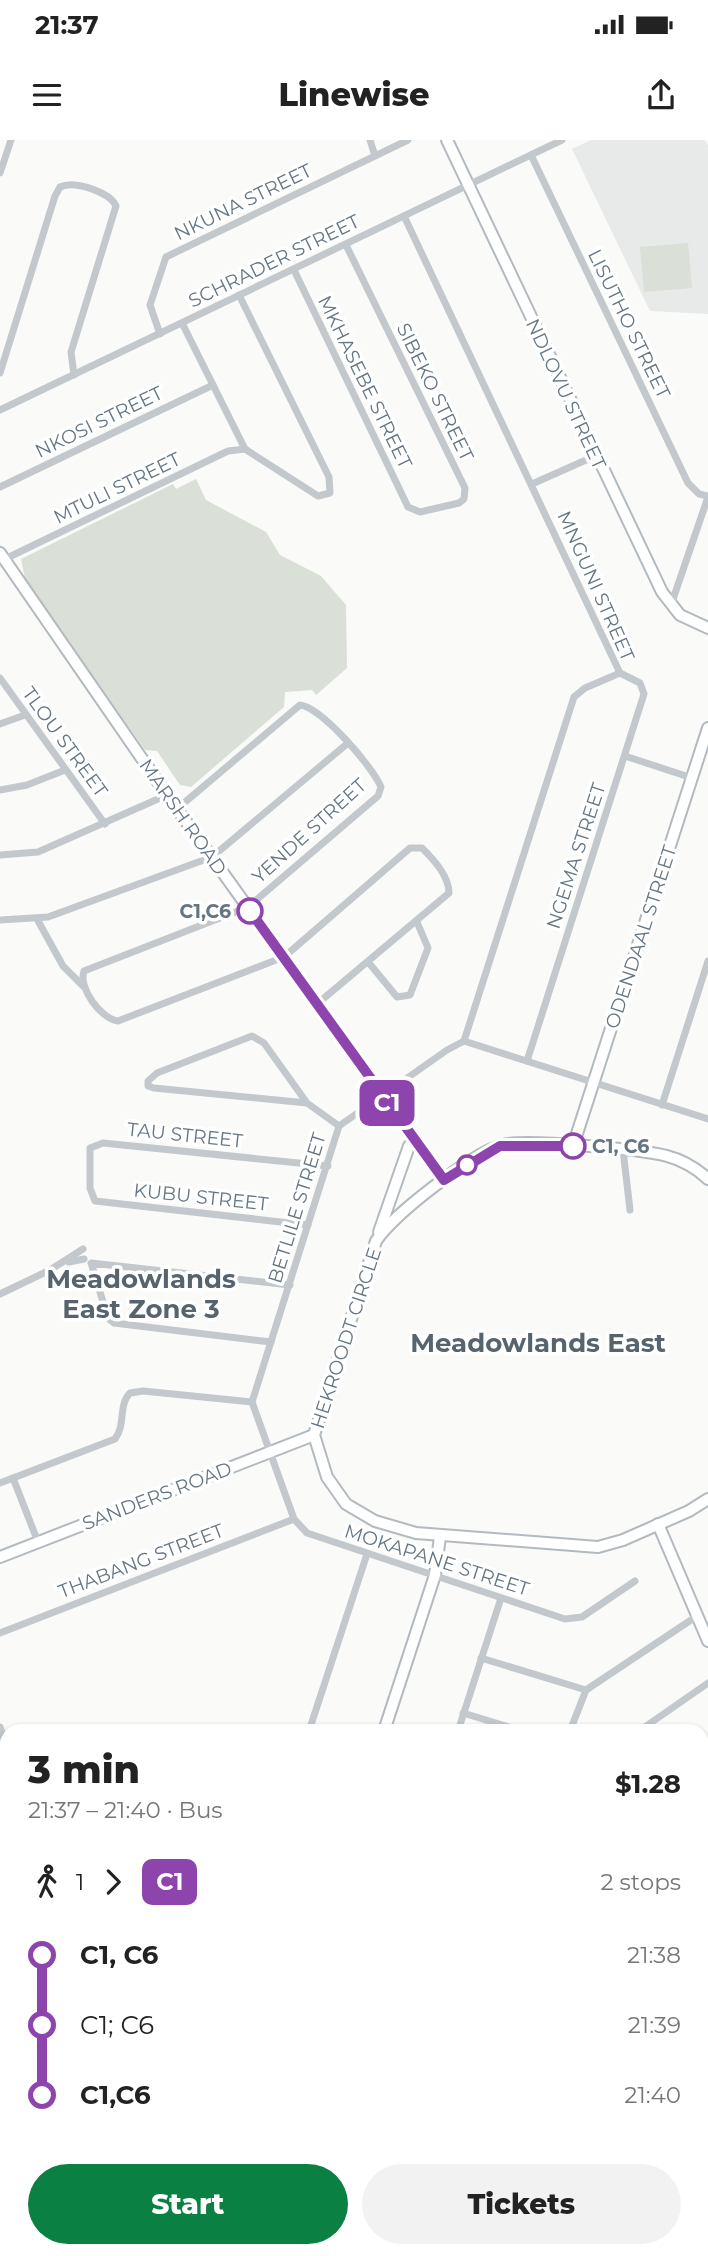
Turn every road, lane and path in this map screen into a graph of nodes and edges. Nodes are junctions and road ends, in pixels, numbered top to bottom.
1 (11, 140) edge
2 (370, 140) edge
3 (408, 140) edge
4 (447, 140) edge
5 (562, 140) edge
6 (531, 155) junction
7 (375, 156) junction
8 (2, 161) edge
9 (0, 173) edge
10 (468, 186) junction
11 (404, 216) junction
12 (346, 245) junction
13 (294, 270) junction
14 (239, 295) junction
15 (182, 323) junction
16 (160, 334) junction
17 (0, 373) edge
18 (74, 375) junction
19 (213, 385) junction
20 (0, 410) edge
21 (244, 449) junction
22 (595, 456) junction
23 (532, 484) junction
24 (0, 487) edge
25 (708, 497) edge
26 (408, 507) joint
27 (2, 556) edge
28 (671, 605) junction
29 (708, 628) edge
30 (620, 673) junction
31 (0, 678) edge
32 (25, 715) junction
33 (0, 724) edge
34 (708, 728) edge
35 (348, 743) junction
36 (625, 756) junction
37 (65, 770) junction
38 (692, 778) junction
39 (0, 790) edge
40 (167, 795) junction
41 (178, 808) junction
42 (104, 824) junction
43 (0, 855) edge
44 (212, 857) junction
45 (248, 907) junction
46 (37, 919) junction
47 (0, 920) edge
48 (417, 922) junction
49 (284, 957) junction
50 (708, 961) edge
51 (369, 963) junction
52 (84, 986) junction
53 (317, 1004) junction
54 (464, 1041) junction
55 (527, 1061) junction
56 (594, 1083) junction
57 (381, 1095) junction
58 (307, 1103) junction
59 (662, 1105) junction
60 (708, 1119) edge
61 (403, 1125) junction
62 (340, 1126) junction
63 (415, 1141) junction
64 (573, 1146) junction
65 (623, 1150) junction
66 (328, 1166) junction
67 (400, 1172) junction
68 (708, 1179) edge
69 (444, 1180) junction
70 (92, 1198) joint
71 (630, 1210) dead end
72 (308, 1225) junction
73 (376, 1241) junction
74 (83, 1250) dead end
75 (88, 1261) junction
76 (61, 1264) junction
77 (290, 1285) junction
78 (0, 1294) edge
79 (271, 1342) junction
80 (251, 1402) junction
81 (314, 1435) junction
82 (271, 1452) junction
83 (13, 1478) junction
84 (0, 1483) edge
85 (708, 1499) edge
86 (294, 1519) junction
87 (658, 1524) junction
88 (440, 1536) junction
89 (38, 1542) junction
90 (367, 1555) junction
91 (0, 1557) edge
92 (435, 1575) junction
93 (635, 1581) dead end
94 (501, 1598) junction
95 (697, 1616) junction
96 (0, 1633) edge
97 (708, 1641) edge
98 (481, 1658) junction
99 (708, 1683) edge
100 (586, 1690) junction
101 (463, 1713) junction
102 (311, 1724) edge
103 (386, 1724) edge
104 (460, 1724) edge
105 (499, 1724) edge
106 (573, 1724) edge
107 (649, 1724) edge

1 - 8 street
2 - 7 street
3 - 7 street, NKUNA STREET
4 - 10 street, NDLOVU STREET
5 - 6 street, SCHRADER STREET
6 - 10 street, SCHRADER STREET
6 - 25 street, LISUTHO STREET
7 - 16 street, NKUNA STREET
8 - 9 street
10 - 11 street, SCHRADER STREET
10 - 22 street, NDLOVU STREET
11 - 12 street, SCHRADER STREET
11 - 23 street, MNGUNI STREET
12 - 13 street, SCHRADER STREET
12 - 26 street, SIBEKO STREET
13 - 14 street, SCHRADER STREET
13 - 26 street, MKHASEBE STREET
14 - 15 street, SCHRADER STREET
14 - 21 street
15 - 16 street, SCHRADER STREET
15 - 19 street
16 - 18 street, SCHRADER STREET
17 - 18 street
18 - 20 street, SCHRADER STREET
19 - 21 street
19 - 24 street, NKOSI STREET
21 - 27 street, MTULI STREET
22 - 23 street
22 - 28 street, NDLOVU STREET
23 - 30 street, MNGUNI STREET
25 - 28 street
27 - 40 street, MARSH ROAD
28 - 29 street, NDLOVU STREET
30 - 36 street, NGEMA STREET
30 - 54 street, MNGUNI STREET
31 - 32 street, TLOU STREET
32 - 33 street
32 - 37 street, TLOU STREET
34 - 38 street, ODENDAAL STREET
35 - 41 street
35 - 44 street
35 - 45 street, YENDE STREET
36 - 38 street
36 - 55 street, NGEMA STREET
37 - 39 street
37 - 42 street, TLOU STREET
38 - 56 street, ODENDAAL STREET
40 - 41 street, MARSH ROAD
40 - 42 street
41 - 44 street, MARSH ROAD
42 - 43 street
44 - 45 street, MARSH ROAD
44 - 46 street
45 - 49 street, MARSH ROAD
45 - 52 street
46 - 47 street
46 - 52 street
48 - 49 street
48 - 51 street
48 - 51 street
49 - 52 street
49 - 53 street, MARSH ROAD
50 - 59 street
51 - 53 street
53 - 57 street, MARSH ROAD
54 - 55 street
54 - 57 street, BETLILE STREET
55 - 56 street
56 - 59 street
56 - 64 street, ODENDAAL STREET
57 - 61 street, MARSH ROAD
57 - 62 street, BETLILE STREET
58 - 58 street
58 - 62 street
59 - 60 street
61 - 63 street, MARSH ROAD
61 - 67 street
62 - 66 street, BETLILE STREET
63 - 67 street
63 - 69 street, MARSH ROAD
64 - 65 street, HEKROODT CIRCLE
64 - 69 street, HEKROODT CIRCLE
65 - 68 street, HEKROODT CIRCLE
65 - 71 street
66 - 70 street, TAU STREET
66 - 72 street, BETLILE STREET
67 - 73 street
69 - 73 street, HEKROODT CIRCLE
70 - 72 street, KUBU STREET
72 - 77 street, BETLILE STREET
73 - 81 street, HEKROODT CIRCLE
74 - 76 street
75 - 76 street
75 - 77 street
75 - 79 street
76 - 78 street
77 - 79 street, BETLILE STREET
79 - 80 street, BETLILE STREET
80 - 82 street
80 - 83 street
81 - 82 street, SANDERS ROAD
81 - 88 street, HEKROODT CIRCLE
82 - 86 street
82 - 89 street, SANDERS ROAD
83 - 84 street
83 - 89 street
85 - 87 street, HEKROODT CIRCLE
86 - 90 street, MOKAPANE STREET
86 - 96 street, THABANG STREET
87 - 88 street, HEKROODT CIRCLE
87 - 95 street
88 - 92 street
89 - 91 street, SANDERS ROAD
90 - 92 street, MOKAPANE STREET
90 - 102 street
92 - 94 street, MOKAPANE STREET
92 - 103 street
93 - 94 street, MOKAPANE STREET
94 - 98 street
95 - 97 street
95 - 100 street
98 - 100 street
98 - 101 street
99 - 107 street
100 - 106 street
101 - 104 street
101 - 105 street

